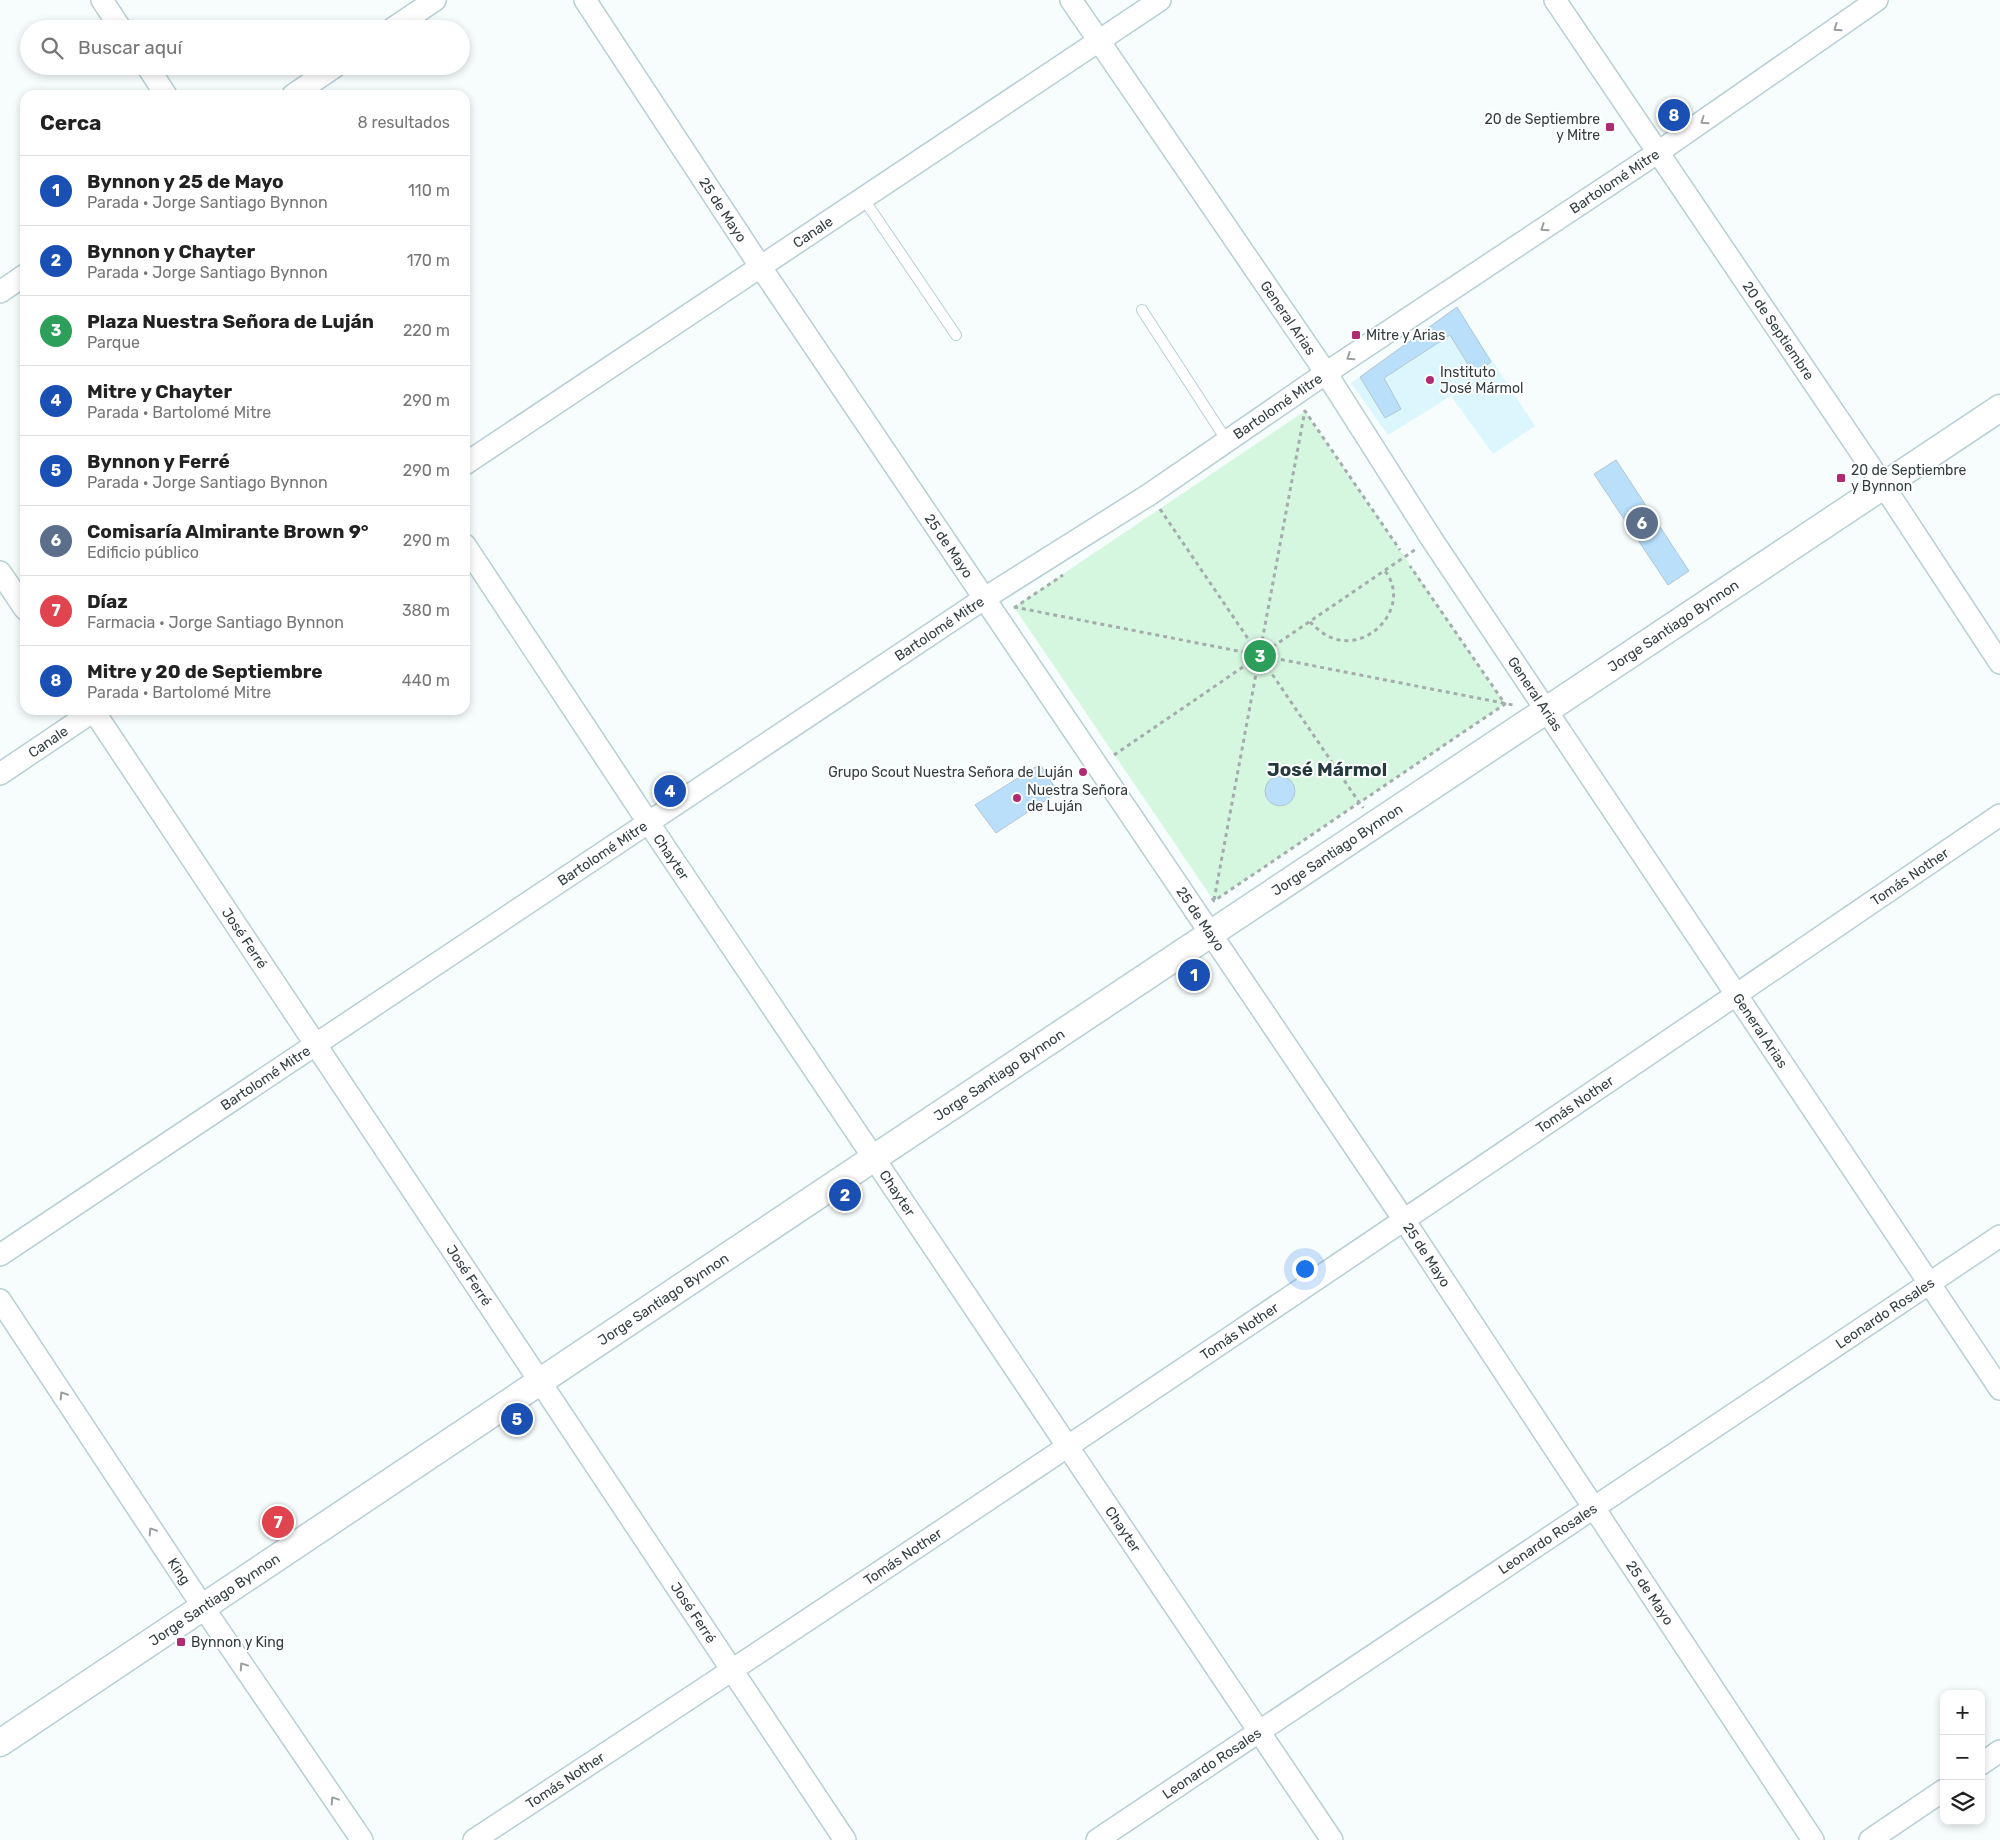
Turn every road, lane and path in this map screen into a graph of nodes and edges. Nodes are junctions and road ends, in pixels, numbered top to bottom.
1 (102, 0) edge
2 (435, 0) edge
3 (585, 0) edge
4 (1070, 0) edge
5 (1160, 0) edge
6 (1555, 0) edge
7 (1877, 0) edge
8 (115, 20) edge
9 (405, 20) edge
10 (1099, 41) junction
11 (153, 75) edge
12 (323, 75) edge
13 (163, 90) edge
14 (300, 90) edge
15 (1657, 153) junction
16 (863, 198) junction
17 (760, 266) junction
18 (20, 279) edge
19 (0, 292) edge
20 (1142, 310) dead end
21 (956, 335) dead end
22 (1318, 379) junction
23 (2000, 408) edge
24 (1305, 411) junction
25 (1297, 416) dead end
26 (1227, 441) junction
27 (470, 461) edge
28 (1883, 485) junction
29 (1157, 505) junction
30 (1430, 538) junction
31 (1400, 550) dead end
32 (470, 553) edge
33 (1410, 566) dead end
34 (1071, 569) dead end
35 (1385, 571) junction
36 (0, 572) edge
37 (985, 598) junction
38 (20, 602) edge
39 (1014, 607) junction
40 (1020, 616) dead end
41 (1310, 622) junction
42 (1260, 656) junction
43 (2000, 663) edge
44 (1505, 704) junction
45 (1545, 710) junction
46 (87, 715) edge
47 (97, 715) edge
48 (1109, 746) dead end
49 (1106, 760) junction
50 (1120, 763) dead end
51 (0, 774) edge
52 (1359, 803) junction
53 (2000, 815) edge
54 (648, 822) junction
55 (1374, 826) junction
56 (1208, 893) dead end
57 (1214, 901) junction
58 (1212, 934) junction
59 (1737, 994) junction
60 (314, 1044) junction
61 (874, 1158) junction
62 (1404, 1220) junction
63 (2000, 1236) edge
64 (0, 1255) edge
65 (1930, 1285) junction
66 (0, 1300) edge
67 (540, 1382) junction
68 (2000, 1389) edge
69 (1068, 1445) junction
70 (1594, 1508) junction
71 (203, 1607) junction
72 (733, 1671) junction
73 (1261, 1732) junction
74 (0, 1743) edge
75 (2000, 1751) edge
76 (1985, 1761) edge
77 (1940, 1793) edge
78 (362, 1840) edge
79 (474, 1840) edge
80 (845, 1840) edge
81 (1097, 1840) edge
82 (1332, 1840) edge
83 (1813, 1840) edge
84 (1870, 1840) edge

1 - 8 street
2 - 9 street
3 - 17 street, 25 de Mayo
4 - 10 street, General Arias
5 - 10 street, Canale
6 - 15 street, 20 de Septiembre
7 -> 15 street, Bartolomé Mitre
10 - 16 street, Canale
10 - 22 street, General Arias
11 - 13 street
12 - 14 street
15 -> 22 street, Bartolomé Mitre
15 - 28 street, 20 de Septiembre
16 - 17 street, Canale
16 - 21 lane
17 - 27 street, Canale
17 - 37 street, 25 de Mayo
18 - 19 street
20 - 26 lane
22 - 24 path
22 - 26 street, Bartolomé Mitre
22 - 30 street, General Arias
23 - 28 street, Jorge Santiago Bynnon
24 - 25 path
24 - 31 path
24 - 42 path
26 - 29 street, Bartolomé Mitre
28 - 43 street, 20 de Septiembre
28 - 45 street, Jorge Santiago Bynnon
29 - 37 street, Bartolomé Mitre
29 - 42 path
30 - 35 path
30 - 45 street, General Arias
32 - 54 street, Chayter
33 - 44 path
34 - 39 path
35 - 41 path
35 - 41 path
36 - 38 street
37 - 39 path
37 - 49 street, 25 de Mayo
37 - 54 street, Bartolomé Mitre
39 - 40 path
39 - 42 path
41 - 42 path
42 - 44 path
42 - 49 path
42 - 52 path
42 - 57 path
44 - 45 path
44 - 52 path
45 - 55 street, Jorge Santiago Bynnon
45 - 59 street, General Arias
46 - 51 street, Canale
47 - 60 street, José Ferré
48 - 49 path
49 - 50 path
49 - 58 street, 25 de Mayo
52 - 55 path
52 - 57 path
53 - 59 street, Tomás Nother
54 - 60 street, Bartolomé Mitre
54 - 61 street, Chayter
55 - 58 street, Jorge Santiago Bynnon
56 - 57 path
57 - 58 path
58 - 61 street, Jorge Santiago Bynnon
58 - 62 street, 25 de Mayo
59 - 62 street, Tomás Nother
59 - 65 street, General Arias
60 - 64 street, Bartolomé Mitre
60 - 67 street, José Ferré
61 - 67 street, Jorge Santiago Bynnon
61 - 69 street, Chayter
62 - 69 street, Tomás Nother
62 - 70 street, 25 de Mayo
63 - 65 street, Leonardo Rosales
65 - 68 street, General Arias
65 - 70 street, Leonardo Rosales
71 -> 66 street, King
67 - 71 street, Jorge Santiago Bynnon
67 - 72 street, José Ferré
69 - 72 street, Tomás Nother
69 - 73 street, Chayter
70 - 73 street, Leonardo Rosales
70 - 83 street, 25 de Mayo
71 - 74 street, Jorge Santiago Bynnon
78 -> 71 street, King
72 - 79 street, Tomás Nother
72 - 80 street, José Ferré
73 - 81 street, Leonardo Rosales
73 - 82 street, Chayter
75 - 76 street
77 - 84 street

